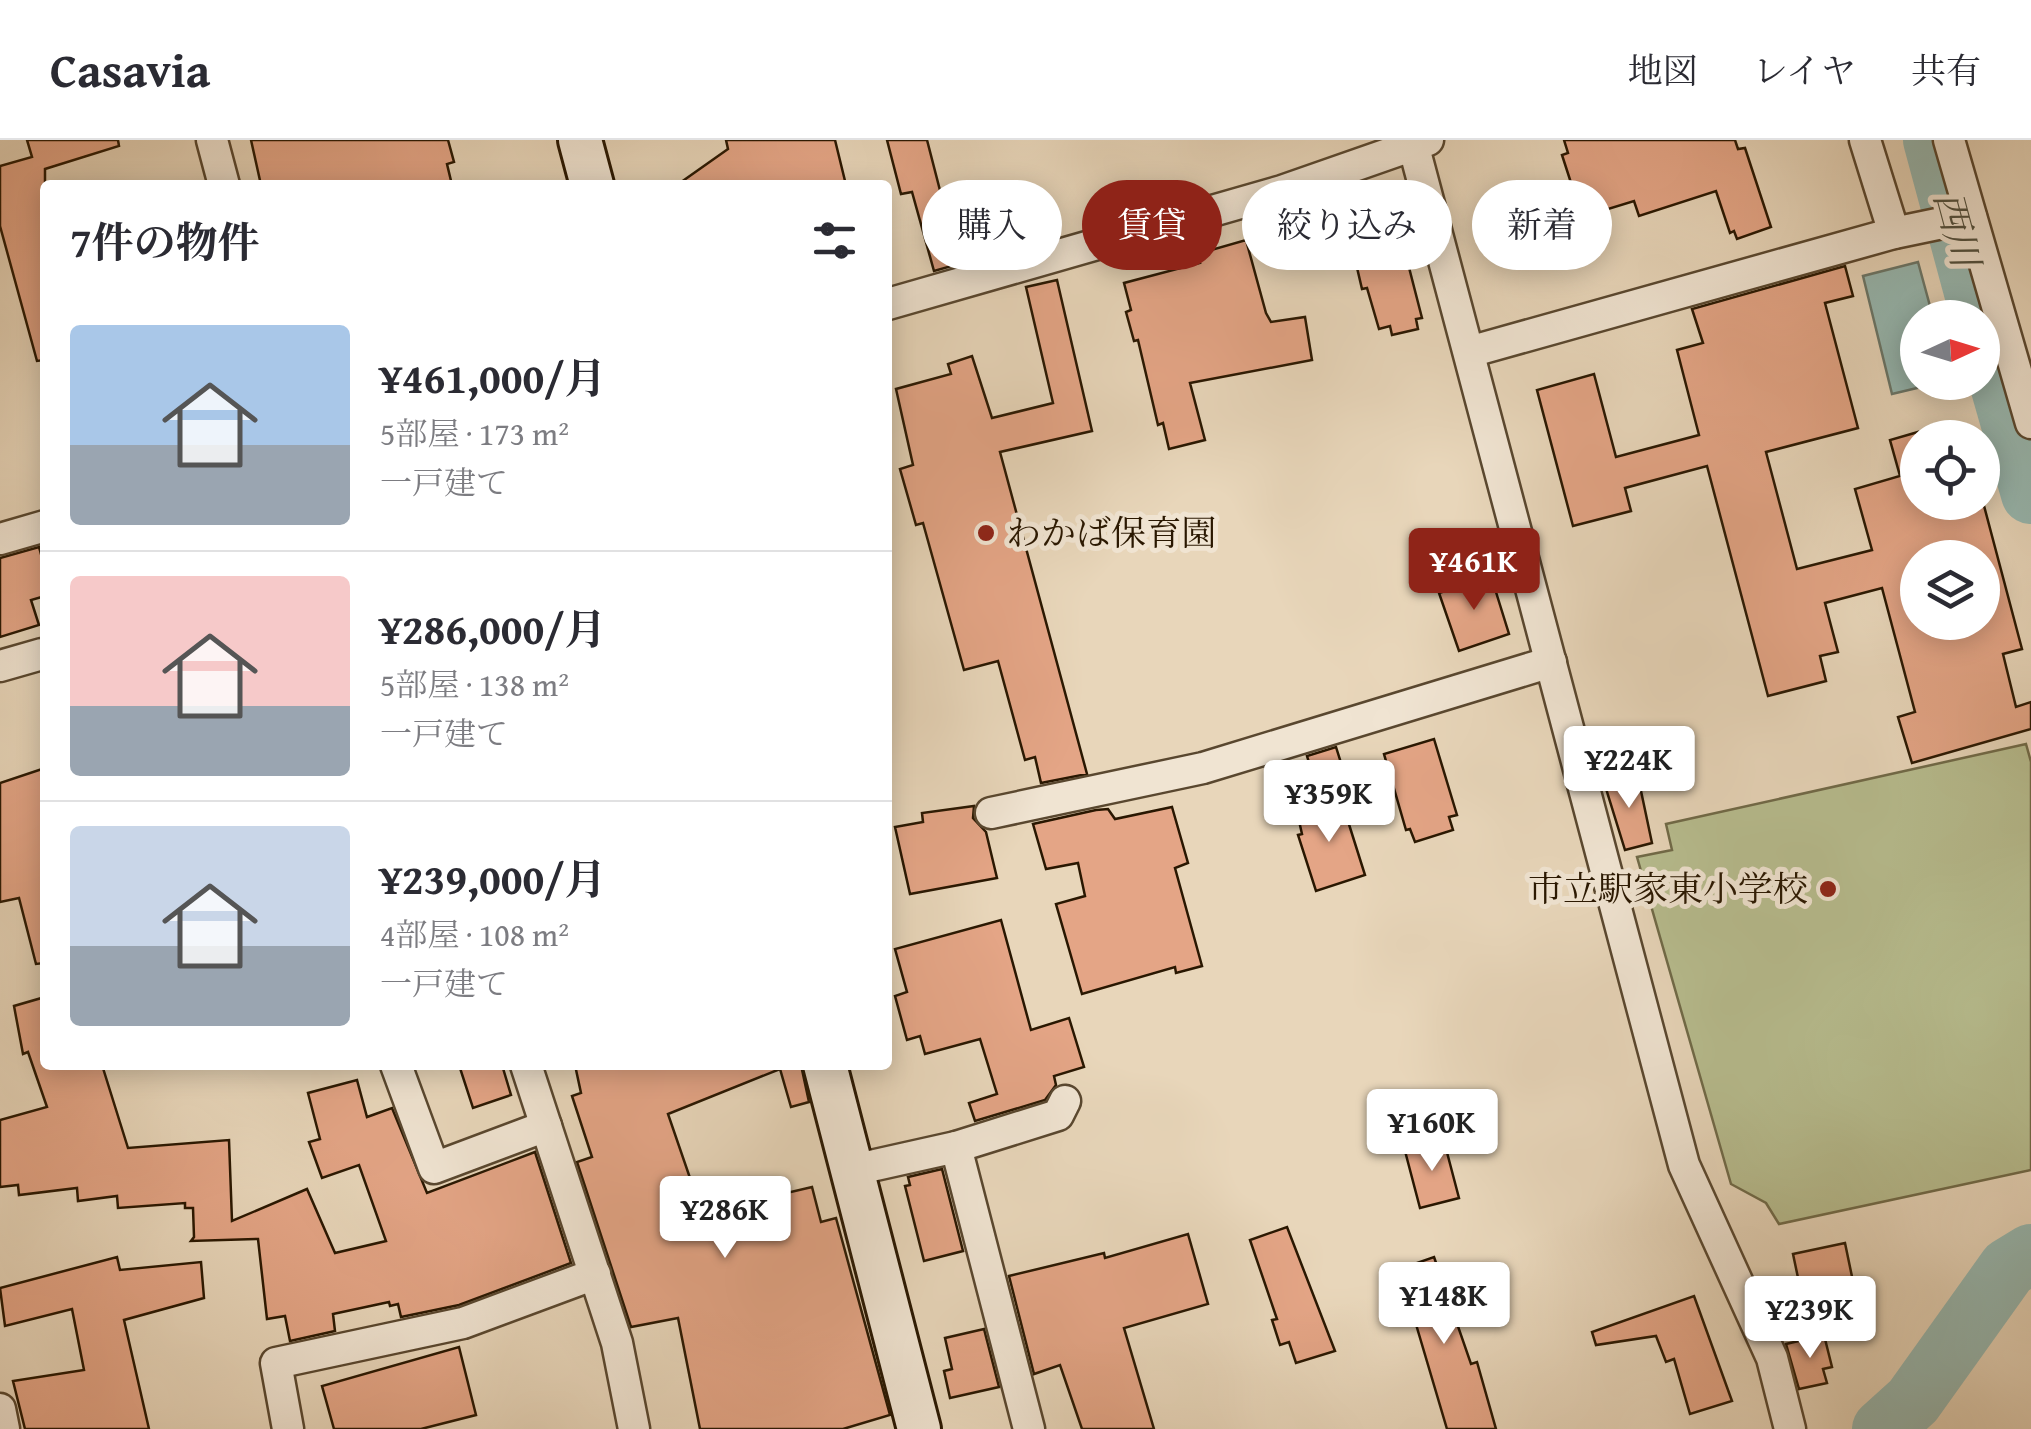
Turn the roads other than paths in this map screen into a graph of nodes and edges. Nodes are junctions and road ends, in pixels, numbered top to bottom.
1 (212, 140) edge
2 (580, 140) edge
3 (1865, 140) edge
4 (1949, 140) edge
5 (1418, 142) edge
6 (223, 180) edge
7 (591, 180) edge
8 (1971, 217) junction
9 (1908, 231) junction
10 (892, 303) edge
11 (1469, 352) junction
12 (2031, 422) edge
13 (40, 527) edge
14 (0, 539) edge
15 (40, 655) edge
16 (1551, 662) junction
17 (0, 666) edge
18 (991, 813) dead end
19 (398, 1070) edge
20 (528, 1070) edge
21 (826, 1070) edge
22 (1065, 1101) dead end
23 (546, 1126) junction
24 (956, 1148) junction
25 (853, 1170) junction
26 (595, 1274) junction
27 (0, 1408) edge
28 (913, 1427) edge
29 (4, 1429) edge
30 (288, 1429) edge
31 (634, 1429) edge
32 (1029, 1429) edge
33 (1790, 1429) edge

1 - 6 street
2 - 7 street
3 - 9 street
4 - 8 street
5 - 10 street
5 - 11 street
8 - 9 street
8 - 12 street
9 - 11 street
11 - 16 street
13 - 14 street
15 - 17 street
16 - 18 street
16 - 33 street
19 - 23 street
20 - 23 street
21 - 25 street
22 - 24 street
23 - 26 street
24 - 25 street
24 - 32 street
25 - 28 street
26 - 30 street
26 - 31 street
27 - 29 street

